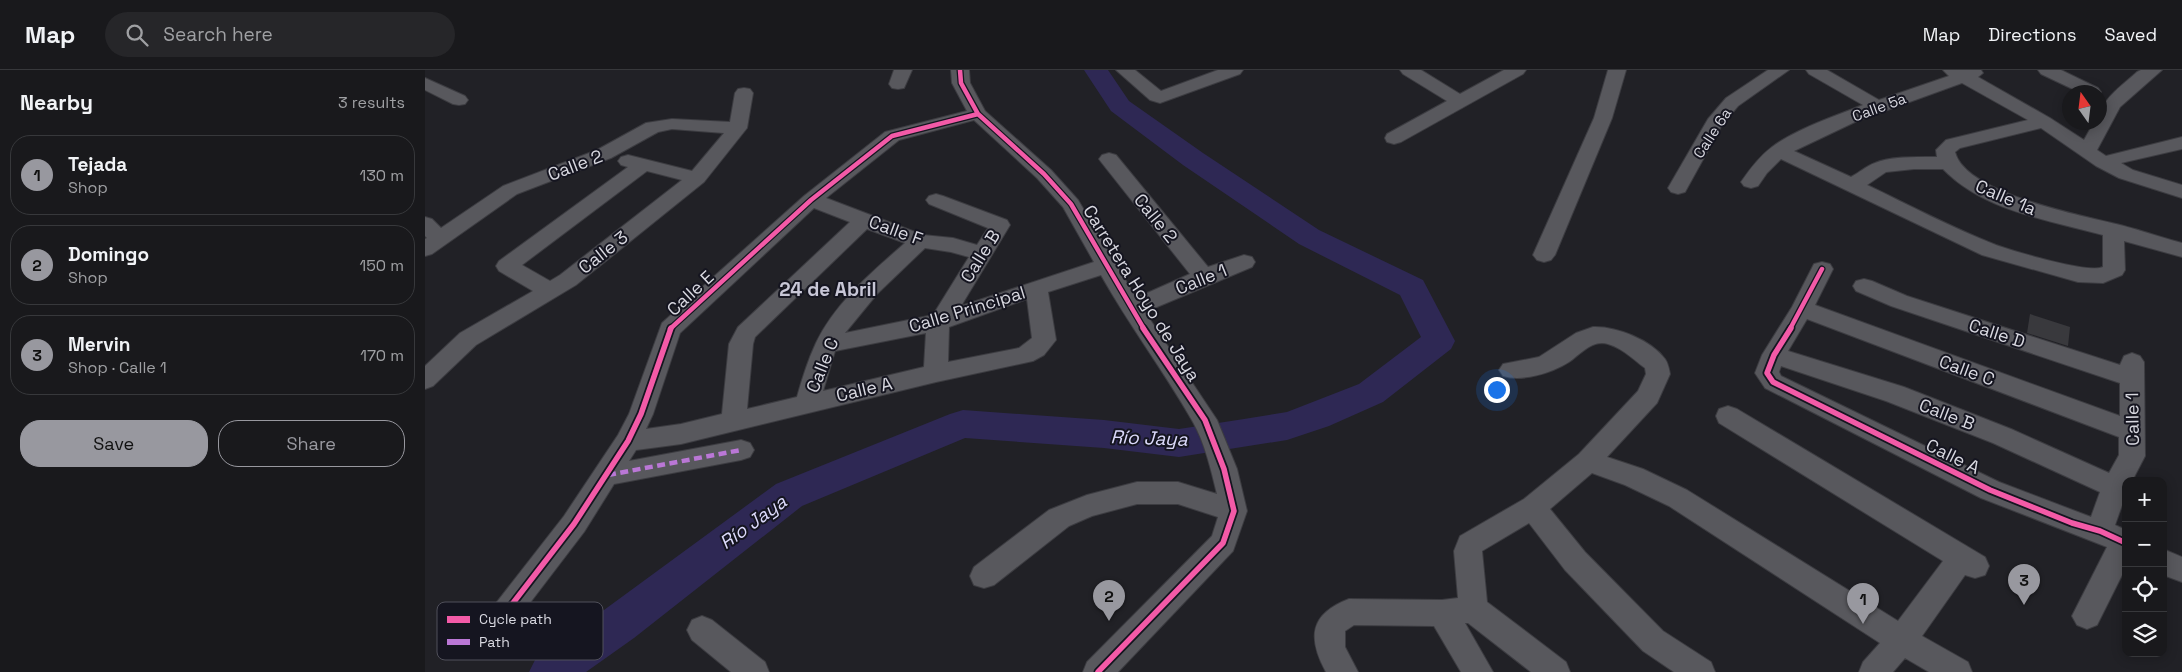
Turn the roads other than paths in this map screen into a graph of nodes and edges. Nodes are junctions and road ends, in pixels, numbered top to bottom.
1 (959, 70) edge
2 (1125, 70) edge
3 (1234, 70) edge
4 (1409, 70) edge
5 (1517, 70) edge
6 (1617, 70) edge
7 (1780, 70) edge
8 (1815, 70) edge
9 (1983, 70) edge
10 (2047, 70) edge
11 (2153, 70) edge
12 (1957, 73) edge
13 (2078, 85) edge
14 (427, 86) edge
15 (744, 92) dead end
16 (2107, 99) edge
17 (459, 100) dead end
18 (1461, 102) junction
19 (1877, 106) junction
20 (978, 114) junction
21 (2044, 122) junction
22 (738, 128) junction
23 (2100, 130) edge
24 (1394, 138) dead end
25 (2182, 144) edge
26 (1779, 151) junction
27 (604, 154) junction
28 (2095, 157) junction
29 (1109, 159) dead end
30 (1948, 163) junction
31 (643, 165) junction
32 (697, 178) junction
33 (1751, 182) dead end
34 (1853, 185) junction
35 (1678, 188) dead end
36 (2182, 192) edge
37 (811, 200) junction
38 (936, 200) dead end
39 (865, 219) junction
40 (425, 224) edge
41 (2113, 230) junction
42 (920, 241) junction
43 (432, 244) edge
44 (2182, 250) edge
45 (983, 254) junction
46 (1544, 255) dead end
47 (1244, 262) dead end
48 (1106, 266) junction
49 (1822, 269) dead end
50 (1203, 277) junction
51 (1864, 286) dead end
52 (1036, 288) junction
53 (549, 291) junction
54 (1131, 309) junction
55 (1802, 310) junction
56 (939, 321) junction
57 (827, 344) junction
58 (1774, 354) junction
59 (2132, 369) joint
60 (1511, 370) dead end
61 (936, 373) junction
62 (425, 380) edge
63 (807, 402) junction
64 (1728, 416) dead end
65 (734, 420) junction
66 (2132, 431) junction
67 (628, 441) junction
68 (741, 450) dead end
69 (1587, 461) junction
70 (608, 475) junction
71 (2115, 487) junction
72 (1533, 507) junction
73 (1234, 512) junction
74 (2117, 539) edge
75 (2167, 563) edge
76 (2182, 570) edge
77 (983, 576) dead end
78 (514, 602) edge
79 (1473, 609) junction
80 (1442, 613) junction
81 (2087, 616) dead end
82 (702, 630) dead end
83 (1902, 640) junction
84 (754, 672) edge
85 (1098, 672) edge
86 (1343, 672) edge
87 (1477, 672) edge
88 (1555, 672) edge
89 (1700, 672) edge
90 (1874, 672) edge
91 (1957, 672) edge

1 - 20 street, Carretera Hoyo de Jaya
2 - 3 street
4 - 18 street
5 - 18 street
6 - 46 street
7 - 35 street, Calle 6a
8 - 19 street
9 - 12 street, Calle 5a
10 - 13 street
11 - 16 street
12 - 19 street, Calle 5a
12 - 21 street
14 - 17 street
15 - 22 street, Calle 3
18 - 24 street
19 - 26 street, Calle 5a
20 - 37 street, Calle E
20 - 48 street, Carretera Hoyo de Jaya
21 - 28 street
21 - 30 street
22 - 27 street, Calle 2
22 - 32 street, Calle 3
23 - 28 street
25 - 28 street
26 - 33 street, Calle 5a
26 - 34 street
27 - 31 street
27 - 43 street, Calle 2
28 - 36 street
29 - 50 street, Calle 2
30 - 34 street
30 - 41 street, Calle 1a
31 - 32 street
31 - 53 street
32 - 53 street, Calle 3
34 - 41 street
37 - 39 street, Calle F
37 - 67 street, Calle E
38 - 45 street, Calle B
39 - 42 street, Calle F
39 - 65 street
40 - 43 street
41 - 44 street, Calle 1a
42 - 45 street, Calle F
42 - 57 street, Calle C
45 - 56 street, Calle B
47 - 50 street, Calle 1
48 - 52 street, Calle Principal
48 - 54 street, Carretera Hoyo de Jaya
49 - 55 street
50 - 54 street, Calle 1
51 - 59 street, Calle D
52 - 56 street, Calle Principal
52 - 61 street, Calle A
53 - 62 street, Calle 3
54 - 73 street, Carretera Hoyo de Jaya
55 - 58 street
55 - 66 street, Calle C
56 - 57 street, Calle Principal
56 - 61 street, Calle B
57 - 63 street, Calle C
58 - 71 street, Calle B
58 - 74 street, Calle A
59 - 66 street, Calle 1
60 - 69 street
61 - 63 street, Calle A
63 - 65 street, Calle A
64 - 83 street
65 - 67 street, Calle A
66 - 71 street, Calle 1
67 - 70 street, Calle E
68 - 70 street
69 - 72 street
69 - 83 street
70 - 78 street, Calle E
71 - 74 street, Calle 1
72 - 79 street
72 - 89 street
73 - 77 street
73 - 85 street
74 - 81 street, Calle 1
75 - 76 street
79 - 80 street
79 - 88 street
80 - 86 street
80 - 87 street
82 - 84 street
83 - 90 street
83 - 91 street

